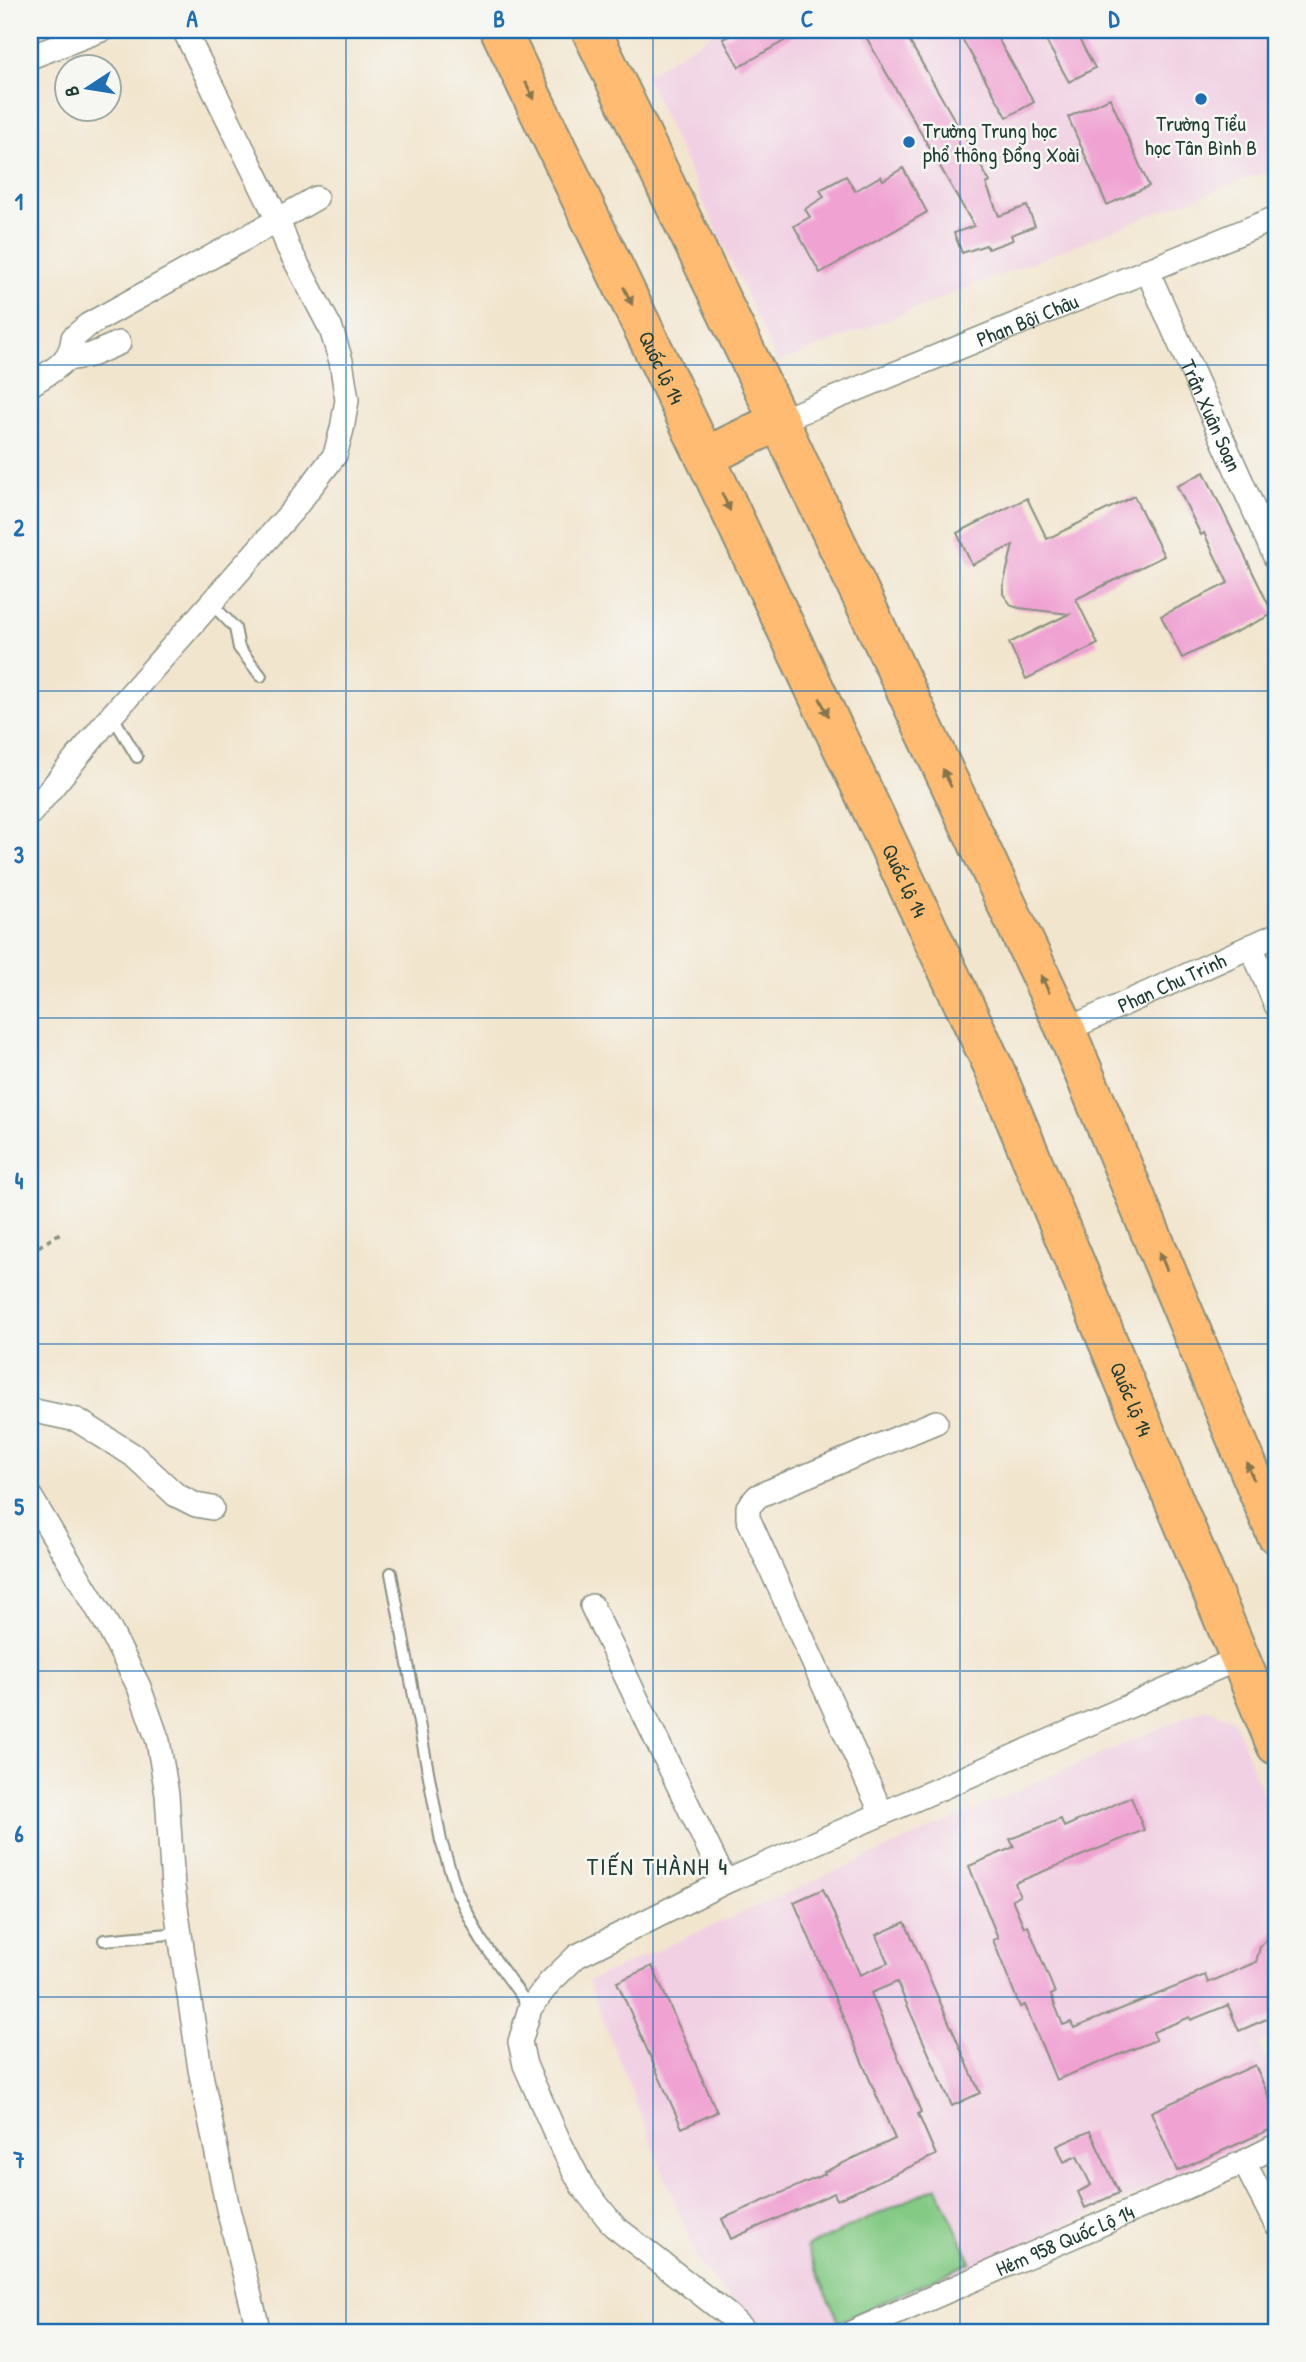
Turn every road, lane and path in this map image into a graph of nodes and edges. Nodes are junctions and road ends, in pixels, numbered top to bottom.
1 (101, 30) edge
2 (184, 30) edge
3 (500, 30) edge
4 (591, 30) edge
5 (30, 57) edge
6 (316, 198) dead end
7 (1276, 218) edge
8 (278, 220) junction
9 (1147, 270) junction
10 (119, 342) dead end
11 (68, 359) junction
12 (30, 385) edge
13 (779, 421) junction
14 (705, 457) junction
15 (1276, 559) edge
16 (211, 603) junction
17 (261, 676) dead end
18 (112, 715) junction
19 (137, 757) dead end
20 (30, 814) edge
21 (1276, 935) edge
22 (1251, 946) junction
23 (1276, 1005) edge
24 (1066, 1030) junction
25 (62, 1232) dead end
26 (30, 1252) edge
27 (30, 1410) edge
28 (936, 1422) dead end
29 (30, 1496) edge
30 (212, 1508) dead end
31 (1276, 1534) edge
32 (391, 1573) dead end
33 (592, 1606) dead end
34 (1240, 1658) junction
35 (1276, 1745) edge
36 (882, 1814) junction
37 (725, 1882) junction
38 (180, 1933) junction
39 (104, 1940) dead end
40 (530, 2008) junction
41 (1276, 2146) edge
42 (1244, 2162) junction
43 (1276, 2224) edge
44 (259, 2332) edge
45 (745, 2332) edge
46 (853, 2332) edge

1 - 5 street
2 - 8 street
3 -> 14 highway, Quốc lộ 14
4 - 13 highway
6 - 8 street
7 - 9 street, Phan Bội Châu
8 - 11 street
8 - 16 street
9 - 13 street, Phan Bội Châu
9 - 15 street, Trần Xuân Soạn
10 - 11 street
11 - 12 street
13 - 14 highway
24 -> 13 highway
14 -> 34 highway, Quốc lộ 14
16 - 17 lane
16 - 18 street
18 - 19 lane
18 - 20 street
21 - 22 street, Phan Chu Trinh
22 - 23 street
22 - 24 street, Phan Chu Trinh
31 -> 24 highway
25 - 26 path
27 - 30 street
28 - 36 street
29 - 38 street
32 - 40 lane
33 - 37 street
34 - 35 highway, Quốc lộ 14
34 - 36 street
36 - 37 street
37 - 40 street
38 - 39 lane
38 - 44 street
40 - 45 street
41 - 42 street, Hẻm 958 Quốc Lộ 14
42 - 43 street
42 - 46 street, Hẻm 958 Quốc Lộ 14

